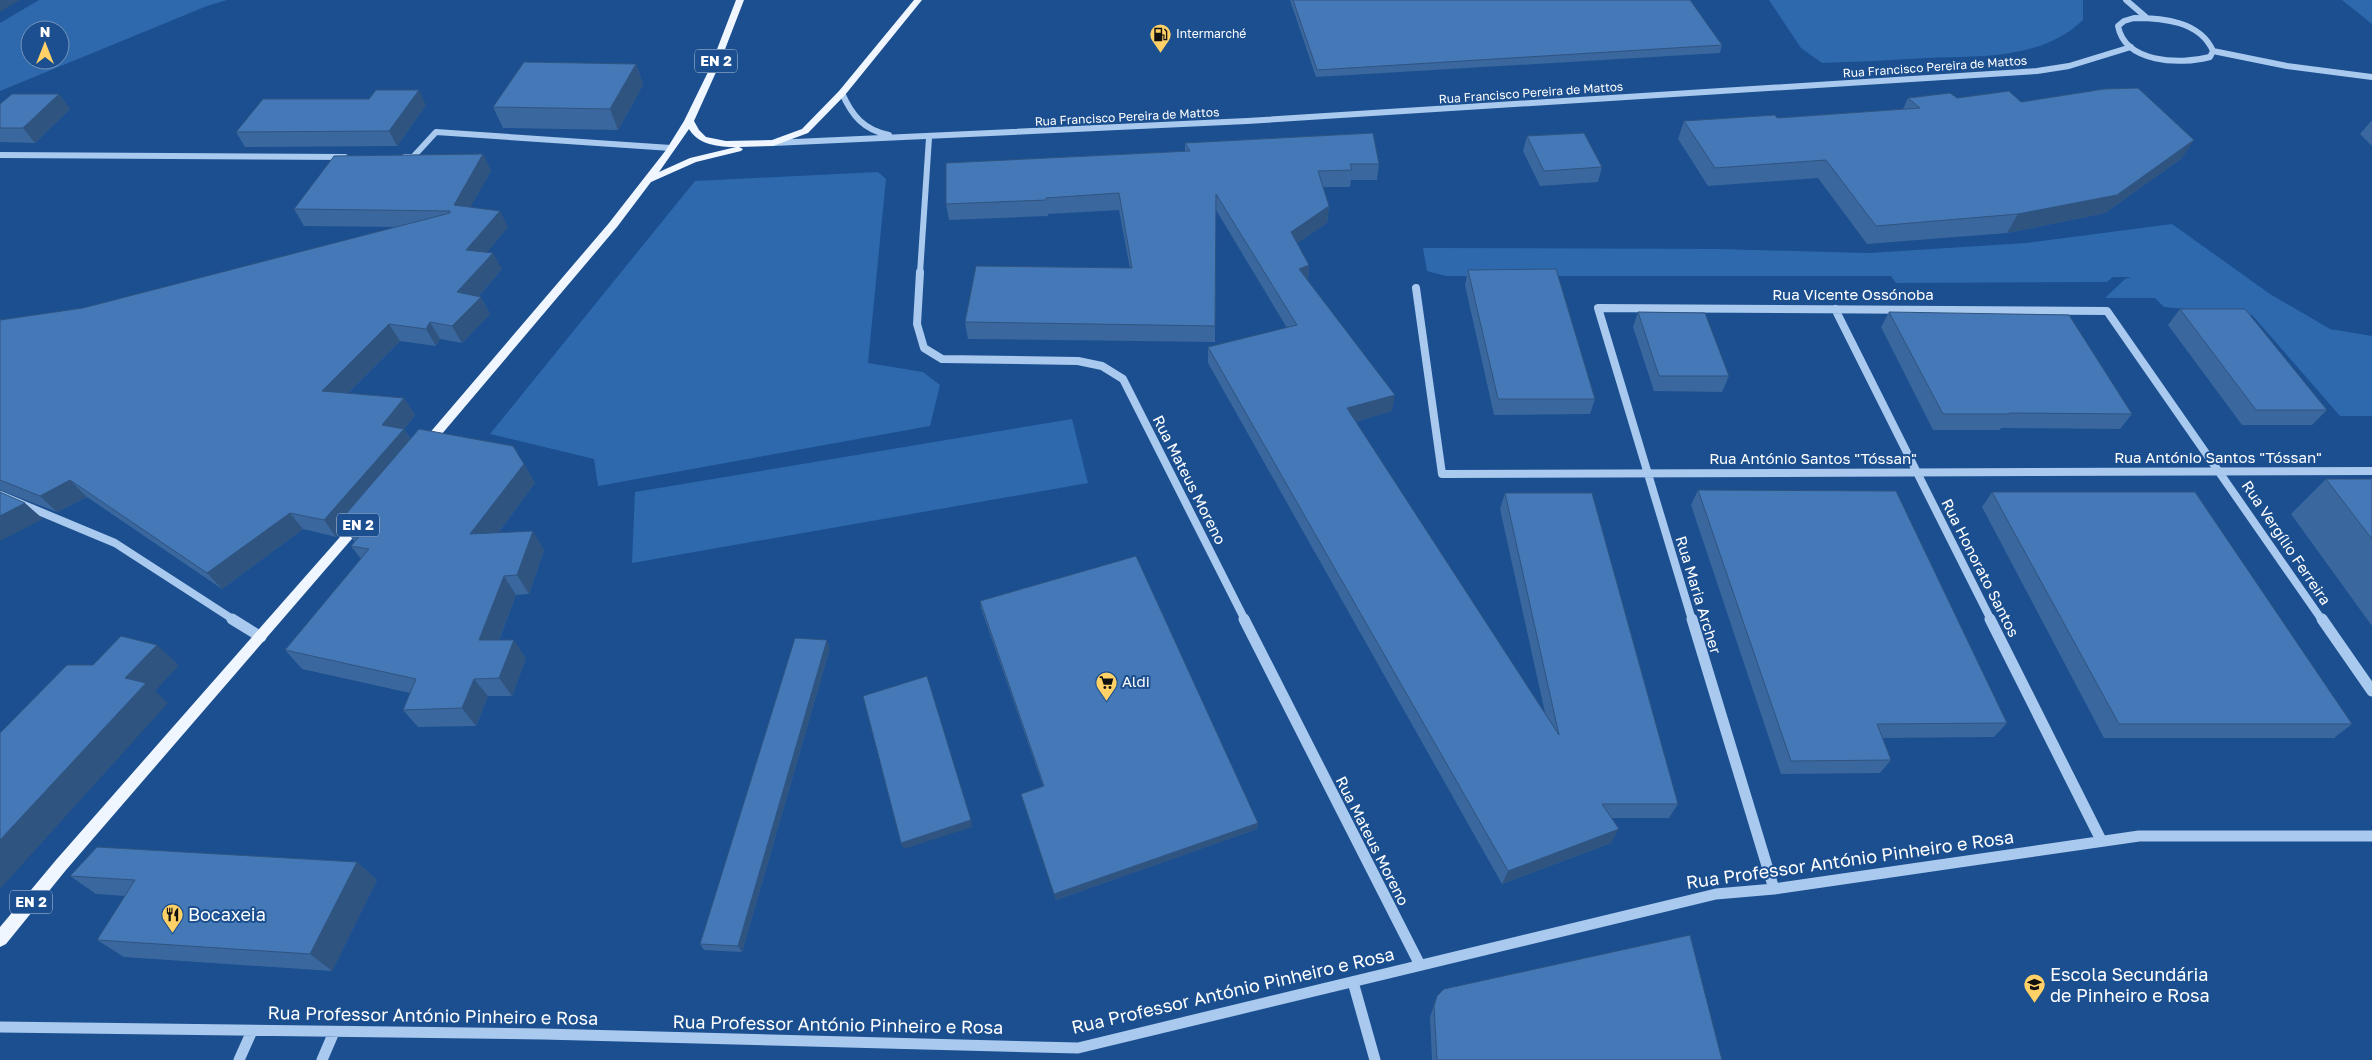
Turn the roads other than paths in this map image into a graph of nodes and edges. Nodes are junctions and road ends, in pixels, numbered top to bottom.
1 (740, 0) edge
2 (918, 0) edge
3 (2126, 0) edge
4 (2147, 18) junction
5 (2131, 47) junction
6 (2213, 51) junction
7 (2372, 76) edge
8 (842, 93) junction
9 (689, 121) junction
10 (906, 138) junction
11 (929, 138) junction
12 (773, 143) junction
13 (758, 144) junction
14 (671, 148) junction
15 (0, 155) edge
16 (354, 157) edge
17 (394, 157) edge
18 (649, 180) junction
19 (1416, 288) dead end
20 (1598, 308) joint
21 (1834, 309) junction
22 (2108, 311) joint
23 (417, 455) edge
24 (2220, 470) junction
25 (2372, 471) edge
26 (1646, 472) junction
27 (1917, 473) junction
28 (0, 495) edge
29 (365, 516) edge
30 (261, 637) junction
31 (2372, 692) edge
32 (2372, 836) edge
33 (2101, 840) junction
34 (1774, 889) junction
35 (0, 939) edge
36 (1420, 966) junction
37 (1352, 982) junction
38 (0, 1027) edge
39 (252, 1031) junction
40 (334, 1032) junction
41 (239, 1060) edge
42 (322, 1060) edge
43 (1375, 1060) edge

1 - 9 main road, EN 2
2 - 8 main road
3 - 4 street
4 - 5 street
4 - 6 street
5 - 6 street
5 - 11 street, Rua Francisco Pereira de Mattos
6 - 7 street
8 - 10 street
8 - 12 main road
9 - 13 main road
9 - 14 main road, EN 2
10 - 11 street
10 - 12 street
11 - 36 street, Rua Mateus Moreno
12 - 13 main road
13 - 18 main road
14 - 17 street
14 - 18 main road, EN 2
15 - 16 street
18 - 23 main road, EN 2
19 - 26 street, Rua António Santos "Tóssan"
20 - 21 street, Rua Vicente Ossónoba
20 - 26 street, Rua Maria Archer
21 - 22 street, Rua Vicente Ossónoba
21 - 27 street, Rua Honorato Santos
22 - 24 street, Rua Vergílio Ferreira
24 - 25 street, Rua António Santos "Tóssan"
24 - 27 street, Rua António Santos "Tóssan"
24 - 31 street, Rua Vergílio Ferreira
26 - 27 street, Rua António Santos "Tóssan"
26 - 34 street, Rua Maria Archer
27 - 33 street, Rua Honorato Santos
28 - 30 street
29 - 30 main road, EN 2
30 - 35 main road, EN 2
32 - 33 street, Rua Professor António Pinheiro e Rosa
33 - 34 street, Rua Professor António Pinheiro e Rosa
34 - 36 street, Rua Professor António Pinheiro e Rosa
36 - 37 street, Rua Professor António Pinheiro e Rosa
37 - 40 street, Rua Professor António Pinheiro e Rosa
37 - 43 street
38 - 39 street, Rua Professor António Pinheiro e Rosa
39 - 40 street, Rua Professor António Pinheiro e Rosa
39 - 41 street
40 - 42 street

